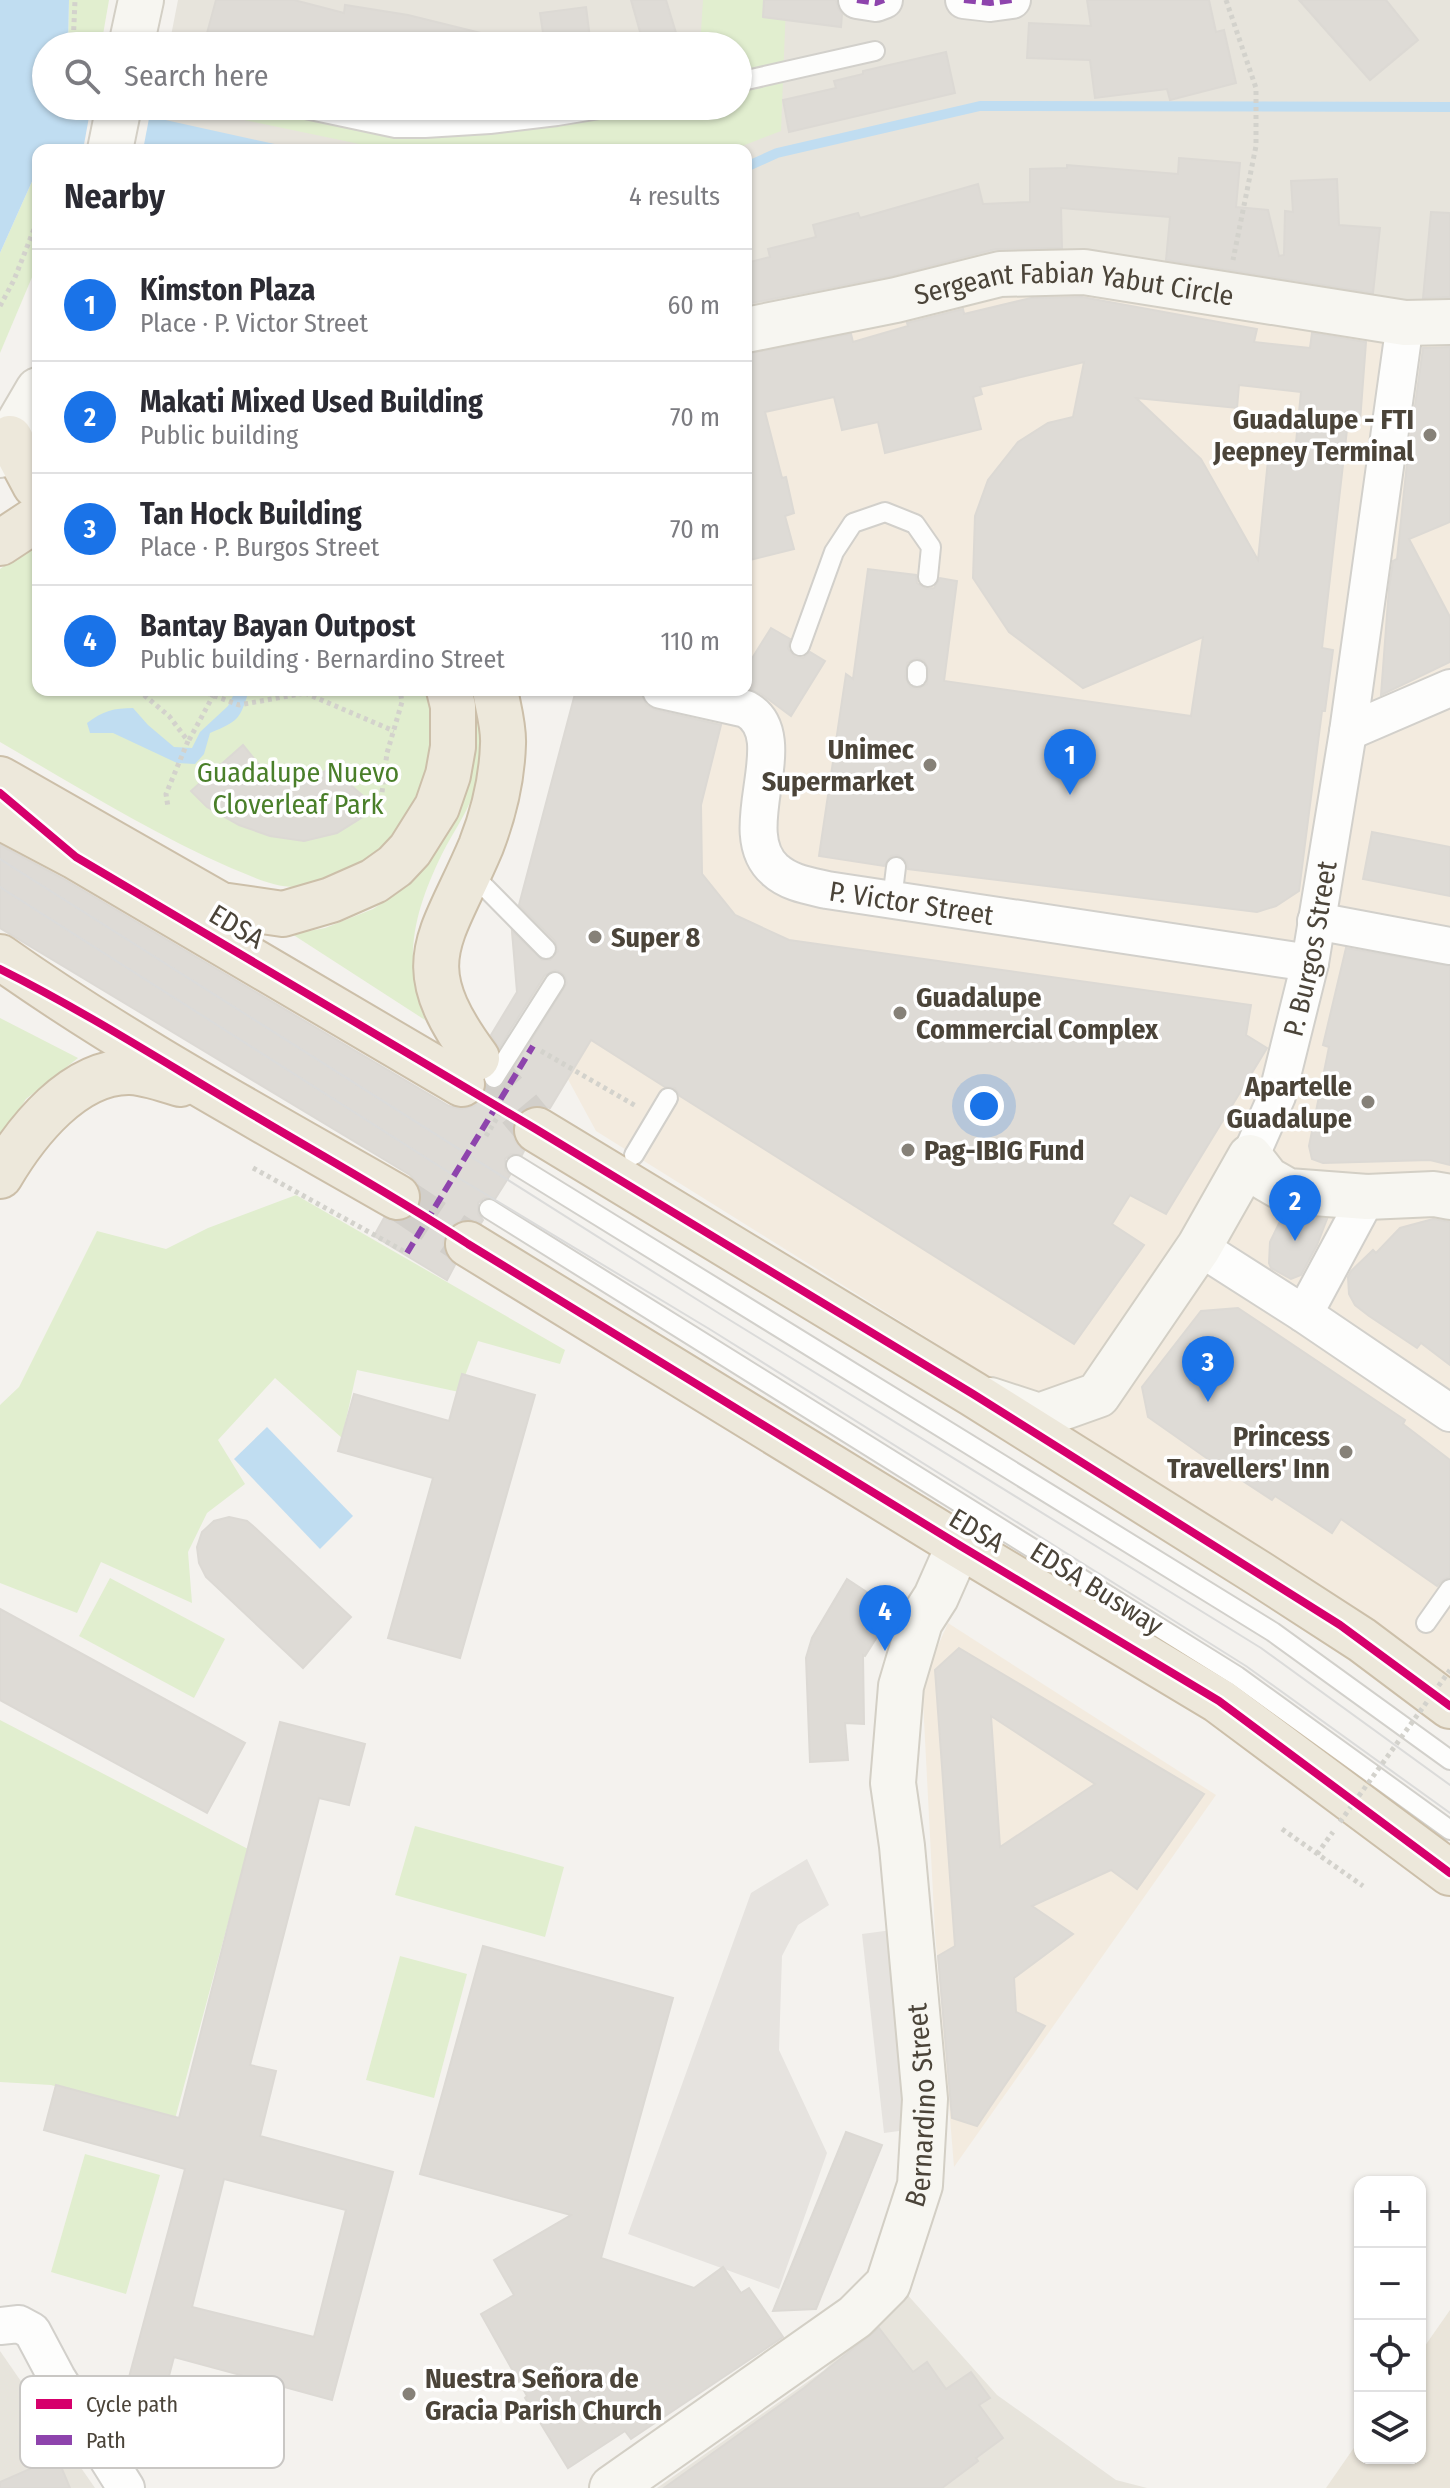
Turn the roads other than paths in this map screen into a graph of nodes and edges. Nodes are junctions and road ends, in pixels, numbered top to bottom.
1 (141, 0) edge
2 (857, 0) edge
3 (884, 0) edge
4 (964, 0) edge
5 (1012, 0) edge
6 (134, 32) edge
7 (875, 51) dead end
8 (752, 79) edge
9 (116, 120) edge
10 (357, 120) edge
11 (524, 120) edge
12 (111, 144) edge
13 (1450, 322) edge
14 (1405, 323) junction
15 (752, 329) edge
16 (32, 405) edge
17 (16, 444) edge
18 (32, 479) edge
19 (32, 522) edge
20 (0, 543) edge
21 (928, 577) dead end
22 (800, 646) dead end
23 (1450, 688) edge
24 (450, 696) edge
25 (496, 696) edge
26 (688, 696) edge
27 (1348, 732) junction
28 (0, 779) edge
29 (0, 793) edge
30 (0, 817) edge
31 (76, 857) junction
32 (468, 871) junction
33 (1316, 921) junction
34 (1450, 946) edge
35 (546, 949) dead end
36 (0, 957) edge
37 (1310, 963) junction
38 (0, 969) edge
39 (555, 982) dead end
40 (57, 997) junction
41 (478, 1073) junction
42 (668, 1098) dead end
43 (240, 1107) junction
44 (526, 1147) joint
45 (634, 1155) dead end
46 (1250, 1157) junction
47 (0, 1176) edge
48 (397, 1197) tunnel mouth
49 (1367, 1197) junction
50 (1450, 1197) edge
51 (478, 1226) joint
52 (1199, 1247) junction
53 (1304, 1314) junction
54 (973, 1394) junction
55 (1450, 1413) edge
56 (959, 1545) junction
57 (1450, 1589) edge
58 (1426, 1623) dead end
59 (1450, 1706) edge
60 (1450, 1760) edge
61 (1450, 1830) edge
62 (1450, 1873) edge
63 (0, 2326) edge
64 (56, 2376) edge
65 (113, 2468) edge
66 (126, 2488) edge
67 (612, 2488) edge

1 - 6 street
2 - 3 street
4 - 5 street
7 - 8 lane
9 - 12 street
10 - 11 lane
13 - 14 street, Sergeant Fabian Yabut Circle
14 - 15 street, Sergeant Fabian Yabut Circle
14 - 27 street, P. Burgos Street
16 - 17 street
17 - 18 highway
19 - 20 highway
21 - 22 lane
23 - 27 street
24 - 28 highway
25 - 32 highway
26 - 37 street, P. Victor Street
27 - 33 street, P. Burgos Street
29 - 31 highway, EDSA
30 - 31 highway, EDSA
31 - 41 highway, EDSA
32 - 35 lane
32 - 41 highway
33 - 34 street
33 - 37 street, P. Burgos Street
36 - 40 highway
37 - 46 street, P. Burgos Street
38 - 40 highway
39 - 41 lane
40 - 43 highway
42 - 45 lane
43 - 47 highway
43 - 48 highway
44 - 54 highway
44 - 60 lane, EDSA Busway
46 - 49 street
46 - 52 street, P. Burgos Street
49 - 50 street
49 - 53 street
51 - 56 highway, EDSA
51 - 61 lane, EDSA Busway
52 - 53 street
52 - 54 street, P. Burgos Street
53 - 55 street
54 - 59 highway
56 - 62 highway, EDSA
56 - 67 street, Bernardino Street
57 - 58 lane
63 - 64 street
65 - 66 street

